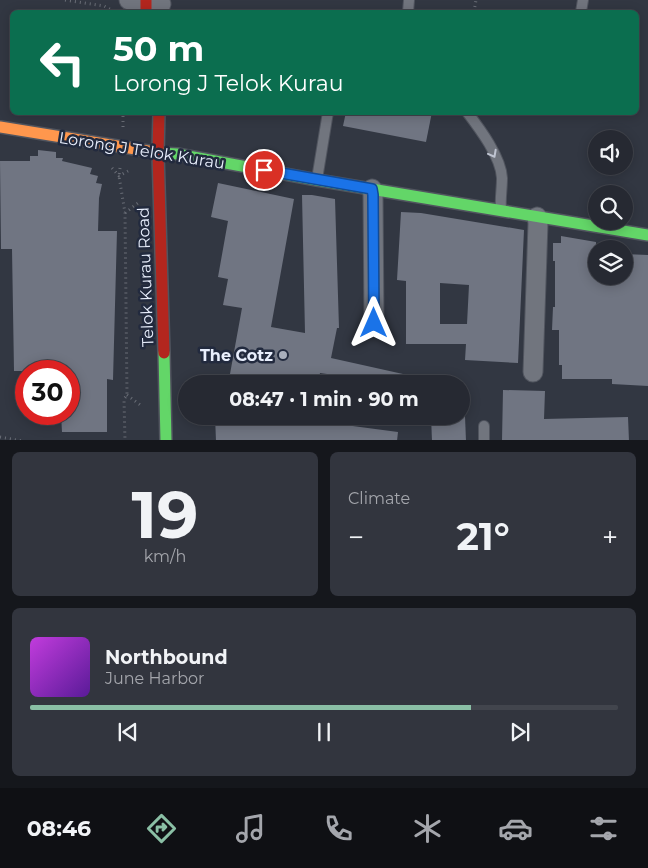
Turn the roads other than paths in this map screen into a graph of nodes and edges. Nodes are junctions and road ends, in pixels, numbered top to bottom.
1 (149, 115) edge
2 (159, 115) edge
3 (328, 115) edge
4 (469, 115) edge
5 (0, 126) edge
6 (154, 153) junction
7 (317, 180) junction
8 (372, 189) junction
9 (501, 210) junction
10 (537, 217) junction
11 (648, 235) edge
12 (374, 323) dead end
13 (533, 372) dead end
14 (484, 426) dead end
15 (158, 440) edge
16 (166, 440) edge
17 (484, 440) edge

1 - 6 street, Telok Kurau Road
2 - 6 street, Telok Kurau Road
3 - 7 lane
4 -> 9 lane
5 - 6 street, Lorong J Telok Kurau
6 - 7 street, Lorong J Telok Kurau
6 - 15 street, Telok Kurau Road
6 - 16 street, Telok Kurau Road
7 - 8 street, Lorong J Telok Kurau
8 - 9 street, Lorong J Telok Kurau
8 - 12 street
9 - 10 street, Lorong J Telok Kurau
10 - 11 street, Lorong J Telok Kurau
10 - 13 street
14 - 17 lane

